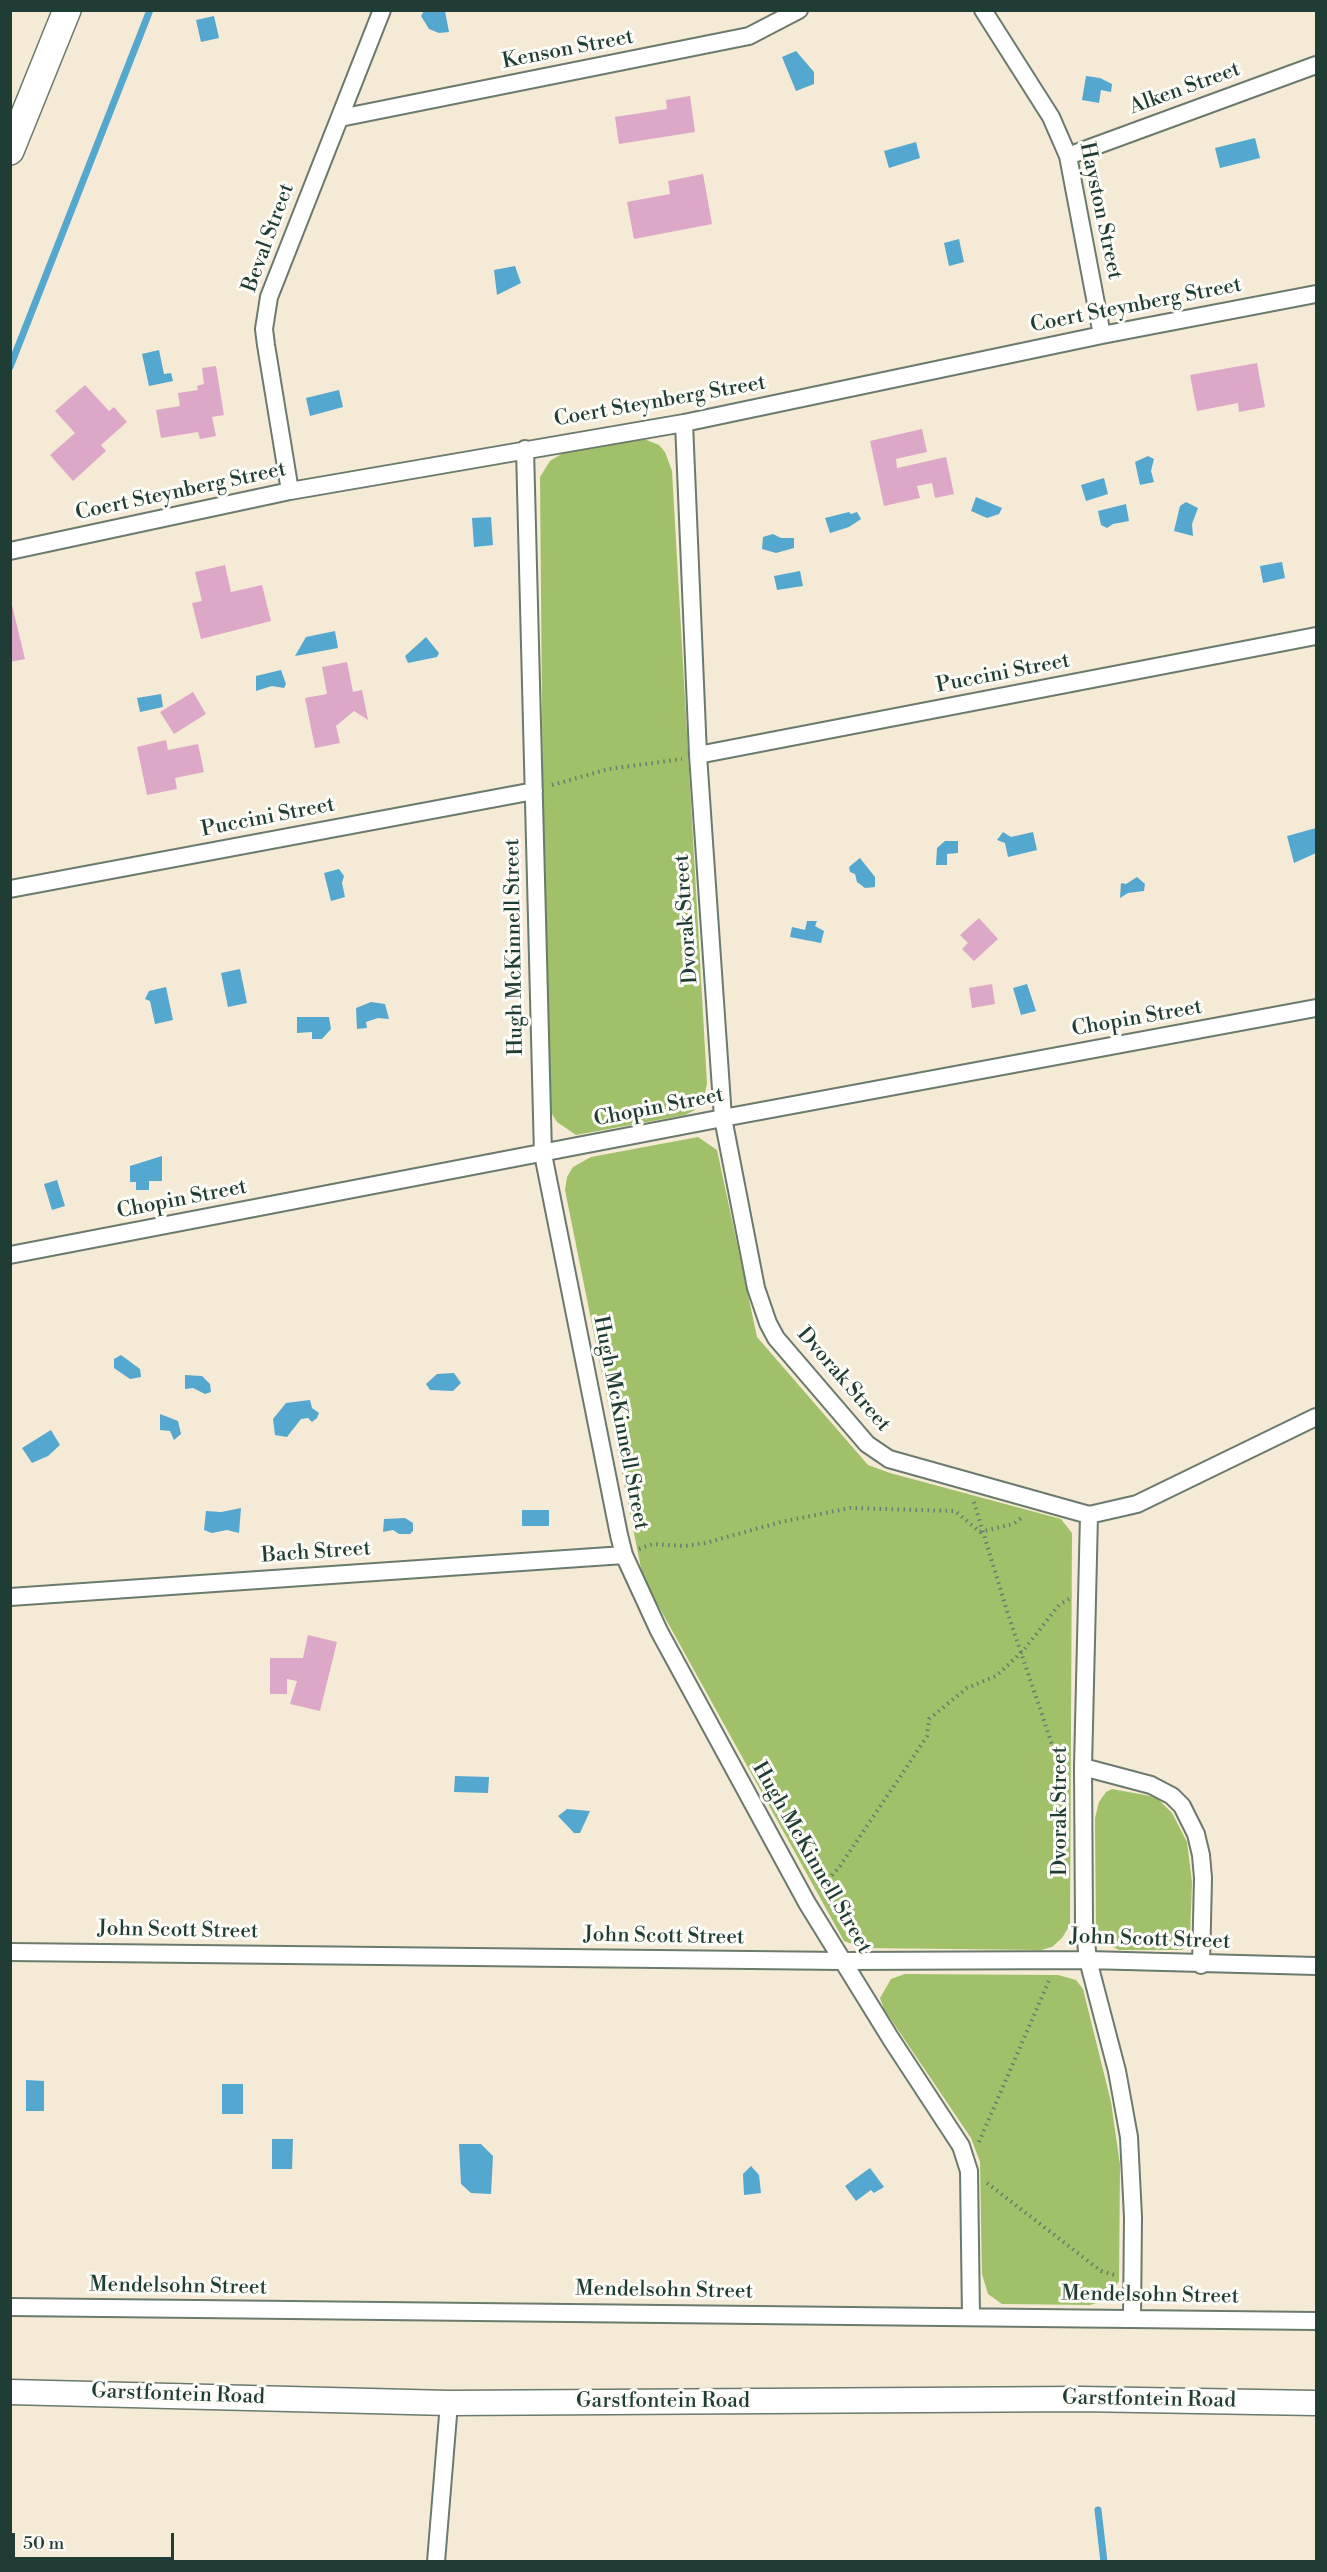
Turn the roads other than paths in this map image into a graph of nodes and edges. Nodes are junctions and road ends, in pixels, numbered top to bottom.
1 (67, 10) edge
2 (382, 10) edge
3 (799, 10) edge
4 (982, 10) edge
5 (1317, 65) edge
6 (340, 118) junction
7 (10, 151) edge
8 (1068, 156) junction
9 (1317, 294) edge
10 (1102, 335) junction
11 (684, 423) junction
12 (525, 449) junction
13 (290, 491) junction
14 (10, 551) edge
15 (1317, 636) edge
16 (698, 755) junction
17 (534, 791) junction
18 (10, 889) edge
19 (1317, 1008) edge
20 (723, 1118) junction
21 (543, 1154) junction
22 (10, 1255) edge
23 (1317, 1416) edge
24 (1089, 1515) junction
25 (624, 1555) junction
26 (10, 1597) edge
27 (1083, 1767) junction
28 (10, 1952) edge
29 (1088, 1960) junction
30 (843, 1961) junction
31 (1201, 1965) junction
32 (1317, 1966) edge
33 (10, 2307) edge
34 (971, 2317) junction
35 (1132, 2318) junction
36 (1317, 2320) edge
37 (10, 2392) edge
38 (449, 2403) junction
39 (1317, 2403) edge
40 (436, 2562) edge

1 - 7 main road
2 - 6 street, Beval Street
3 - 6 street, Kenson Street
4 - 8 street, Hayston Street
5 - 8 street, Alken Street
6 - 13 street, Beval Street
8 - 10 street, Hayston Street
9 - 10 street, Coert Steynberg Street
10 - 11 street, Coert Steynberg Street
11 - 12 street, Coert Steynberg Street
11 - 16 street, Dvorak Street
12 - 13 street, Coert Steynberg Street
12 - 17 street, Hugh McKinnell Street
13 - 14 street, Coert Steynberg Street
15 - 16 street, Puccini Street
16 - 20 street, Dvorak Street
17 - 18 street, Puccini Street
17 - 21 street, Hugh McKinnell Street
19 - 20 street, Chopin Street
20 - 21 street, Chopin Street
20 - 24 street, Dvorak Street
21 - 22 street, Chopin Street
21 - 25 street, Hugh McKinnell Street
23 - 24 street
24 - 27 street, Dvorak Street
25 - 26 street, Bach Street
25 - 30 street, Hugh McKinnell Street
27 - 29 street, Dvorak Street
27 - 31 street
28 - 30 street, John Scott Street
29 - 30 street, John Scott Street
29 - 31 street, John Scott Street
29 - 35 street, Dvorak Street
30 - 34 street, Hugh McKinnell Street
31 - 32 street, John Scott Street
33 - 34 street, Mendelsohn Street
34 - 35 street, Mendelsohn Street
35 - 36 street, Mendelsohn Street
37 - 38 main road, Garstfontein Road
38 - 39 main road, Garstfontein Road
38 - 40 street

